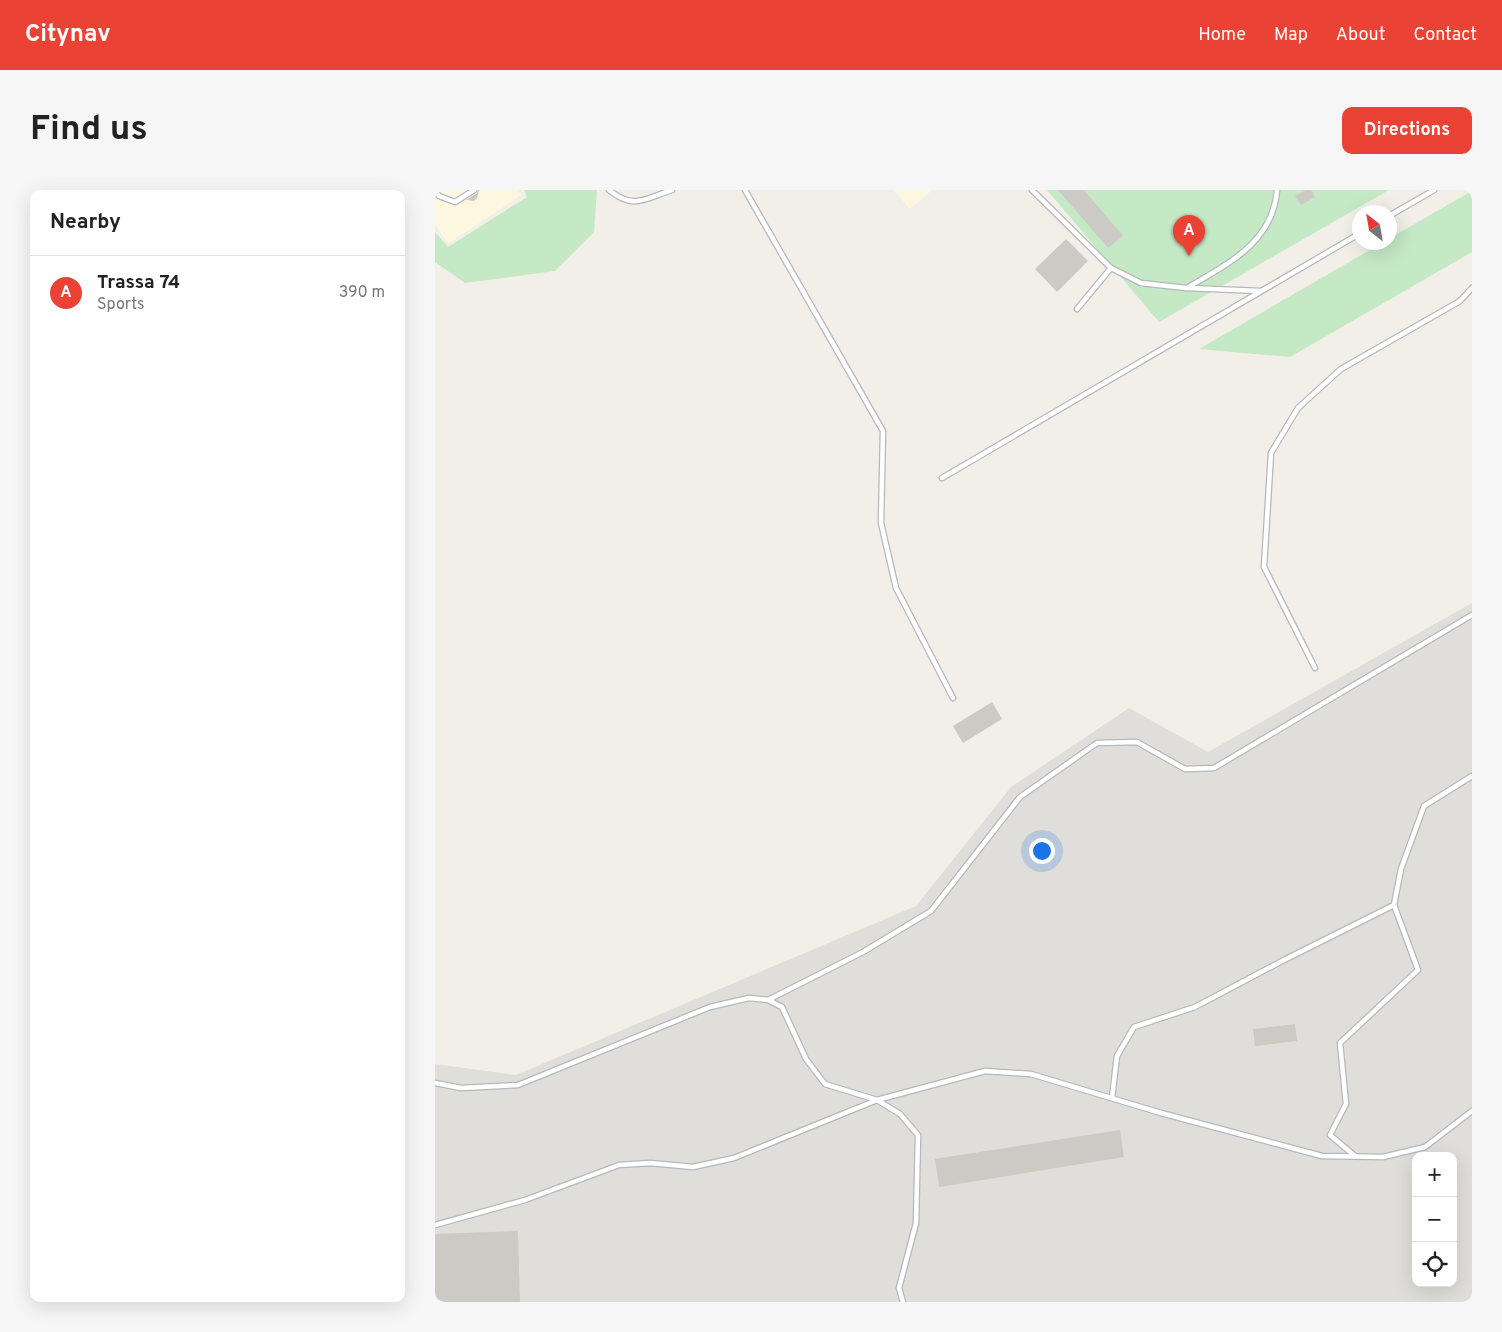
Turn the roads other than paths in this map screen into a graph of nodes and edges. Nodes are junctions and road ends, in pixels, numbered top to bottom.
1 (474, 190) edge
2 (609, 190) edge
3 (672, 190) edge
4 (745, 190) edge
5 (1032, 190) edge
6 (1277, 190) edge
7 (1434, 190) edge
8 (435, 191) edge
9 (1397, 211) edge
10 (1352, 238) edge
11 (1111, 268) junction
12 (1185, 288) junction
13 (1472, 288) edge
14 (1262, 291) junction
15 (1077, 309) dead end
16 (942, 478) dead end
17 (1472, 615) edge
18 (1315, 668) dead end
19 (953, 698) dead end
20 (1472, 776) edge
21 (1394, 905) junction
22 (768, 1000) junction
23 (435, 1084) edge
24 (1112, 1098) junction
25 (877, 1100) junction
26 (1472, 1111) edge
27 (1355, 1156) junction
28 (435, 1225) edge
29 (903, 1302) edge

1 - 8 lane
2 - 3 lane
4 - 19 lane
5 - 11 lane
6 - 12 lane
7 - 9 lane
10 - 14 lane
11 - 12 lane
11 - 15 lane
12 - 14 lane
13 - 18 lane
14 - 16 lane
17 - 22 lane
20 - 21 lane
21 - 24 lane
21 - 27 lane
22 - 23 lane
22 - 25 lane
24 - 25 lane
24 - 27 lane
25 - 28 lane
25 - 29 lane
26 - 27 lane

